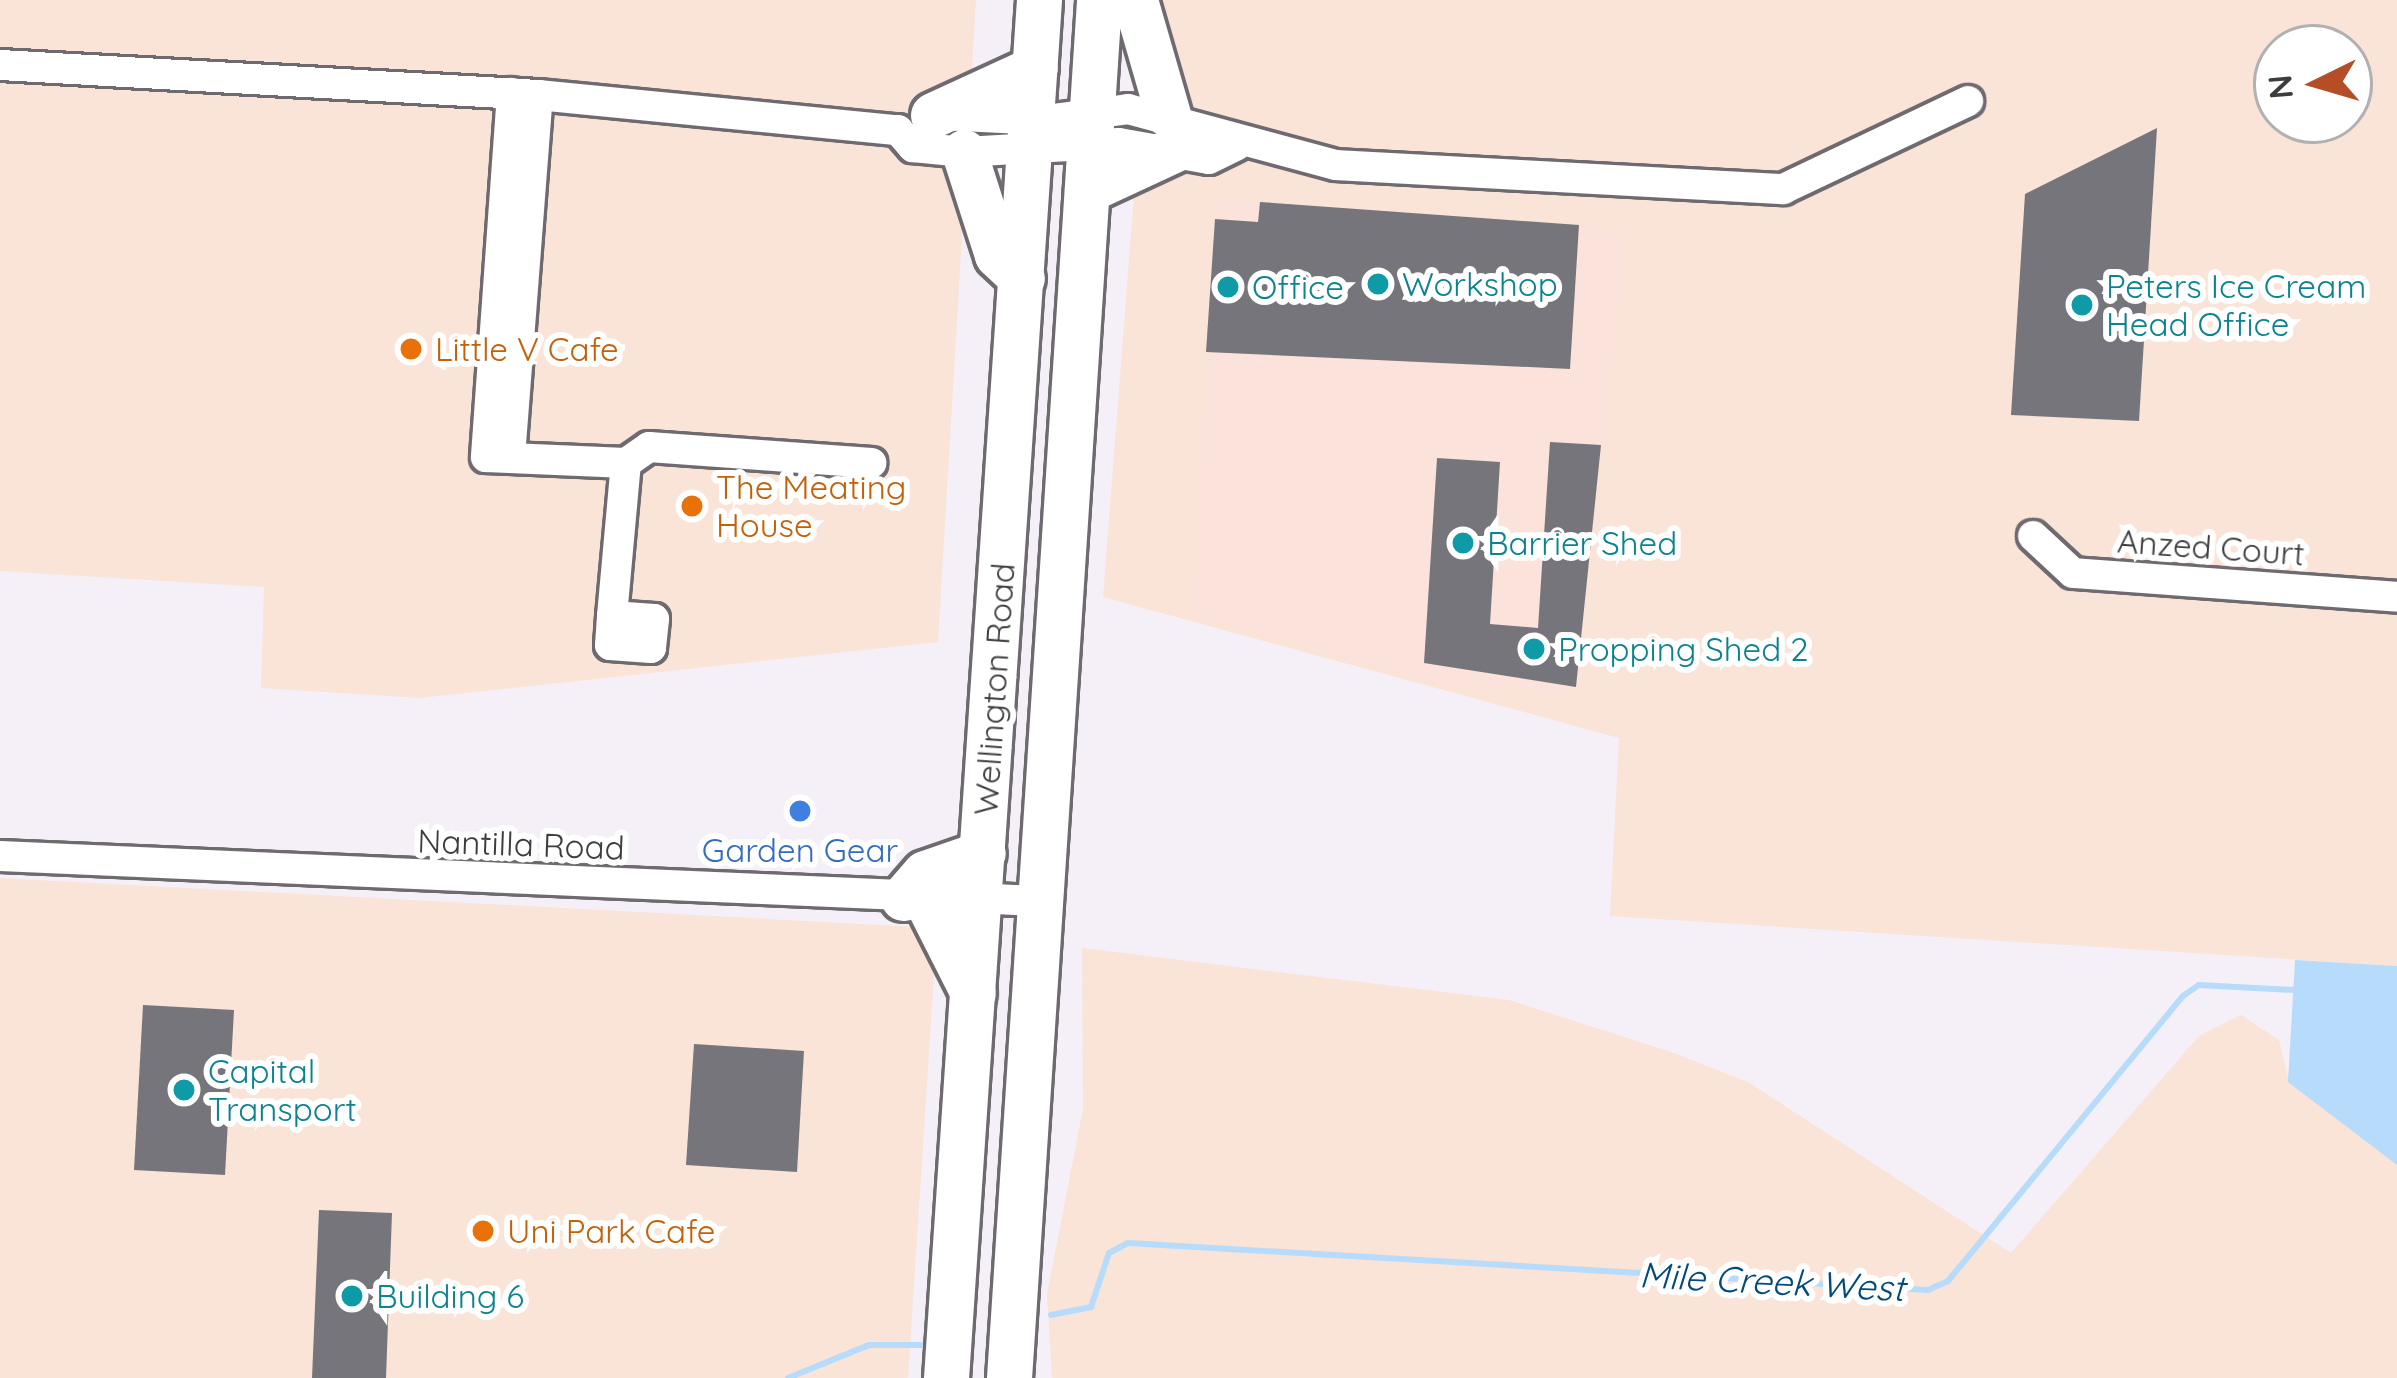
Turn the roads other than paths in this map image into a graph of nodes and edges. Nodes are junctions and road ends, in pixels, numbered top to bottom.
1 (1039, 0) edge
2 (1099, 0) edge
3 (1135, 0) edge
4 (0, 65) edge
5 (1034, 68) junction
6 (525, 94) junction
7 (1969, 101) dead end
8 (916, 122) junction
9 (1092, 127) junction
10 (1170, 132) junction
11 (1031, 137) junction
12 (964, 152) junction
13 (1087, 190) junction
14 (1022, 278) junction
15 (626, 463) junction
16 (871, 464) dead end
17 (2033, 536) dead end
18 (2397, 597) edge
19 (612, 616) dead end
20 (982, 853) junction
21 (0, 856) edge
22 (914, 898) junction
23 (979, 899) junction
24 (1039, 901) junction
25 (973, 993) junction
26 (946, 1378) edge
27 (1009, 1378) edge

1 - 5 highway, Wellington Road
2 - 9 highway, Wellington Road
3 - 10 highway
4 - 6 street
5 - 8 highway
5 - 11 highway, Wellington Road
6 - 8 street
6 - 15 street
7 - 10 street
8 - 11 street
8 - 12 street
9 - 10 street
9 - 11 street
9 - 13 highway, Wellington Road
10 - 13 highway
11 - 12 street
11 - 14 highway, Wellington Road
12 - 14 highway
13 - 24 highway, Wellington Road
14 - 20 highway, Wellington Road
15 - 16 street
15 - 19 street
17 - 18 street, Anzed Court
20 - 22 highway
20 - 23 highway, Wellington Road
21 - 22 street, Nantilla Road
22 - 23 street, Nantilla Road
22 - 25 highway
23 - 24 street, Nantilla Road
23 - 25 highway, Wellington Road
24 - 27 highway, Wellington Road
25 - 26 highway, Wellington Road

